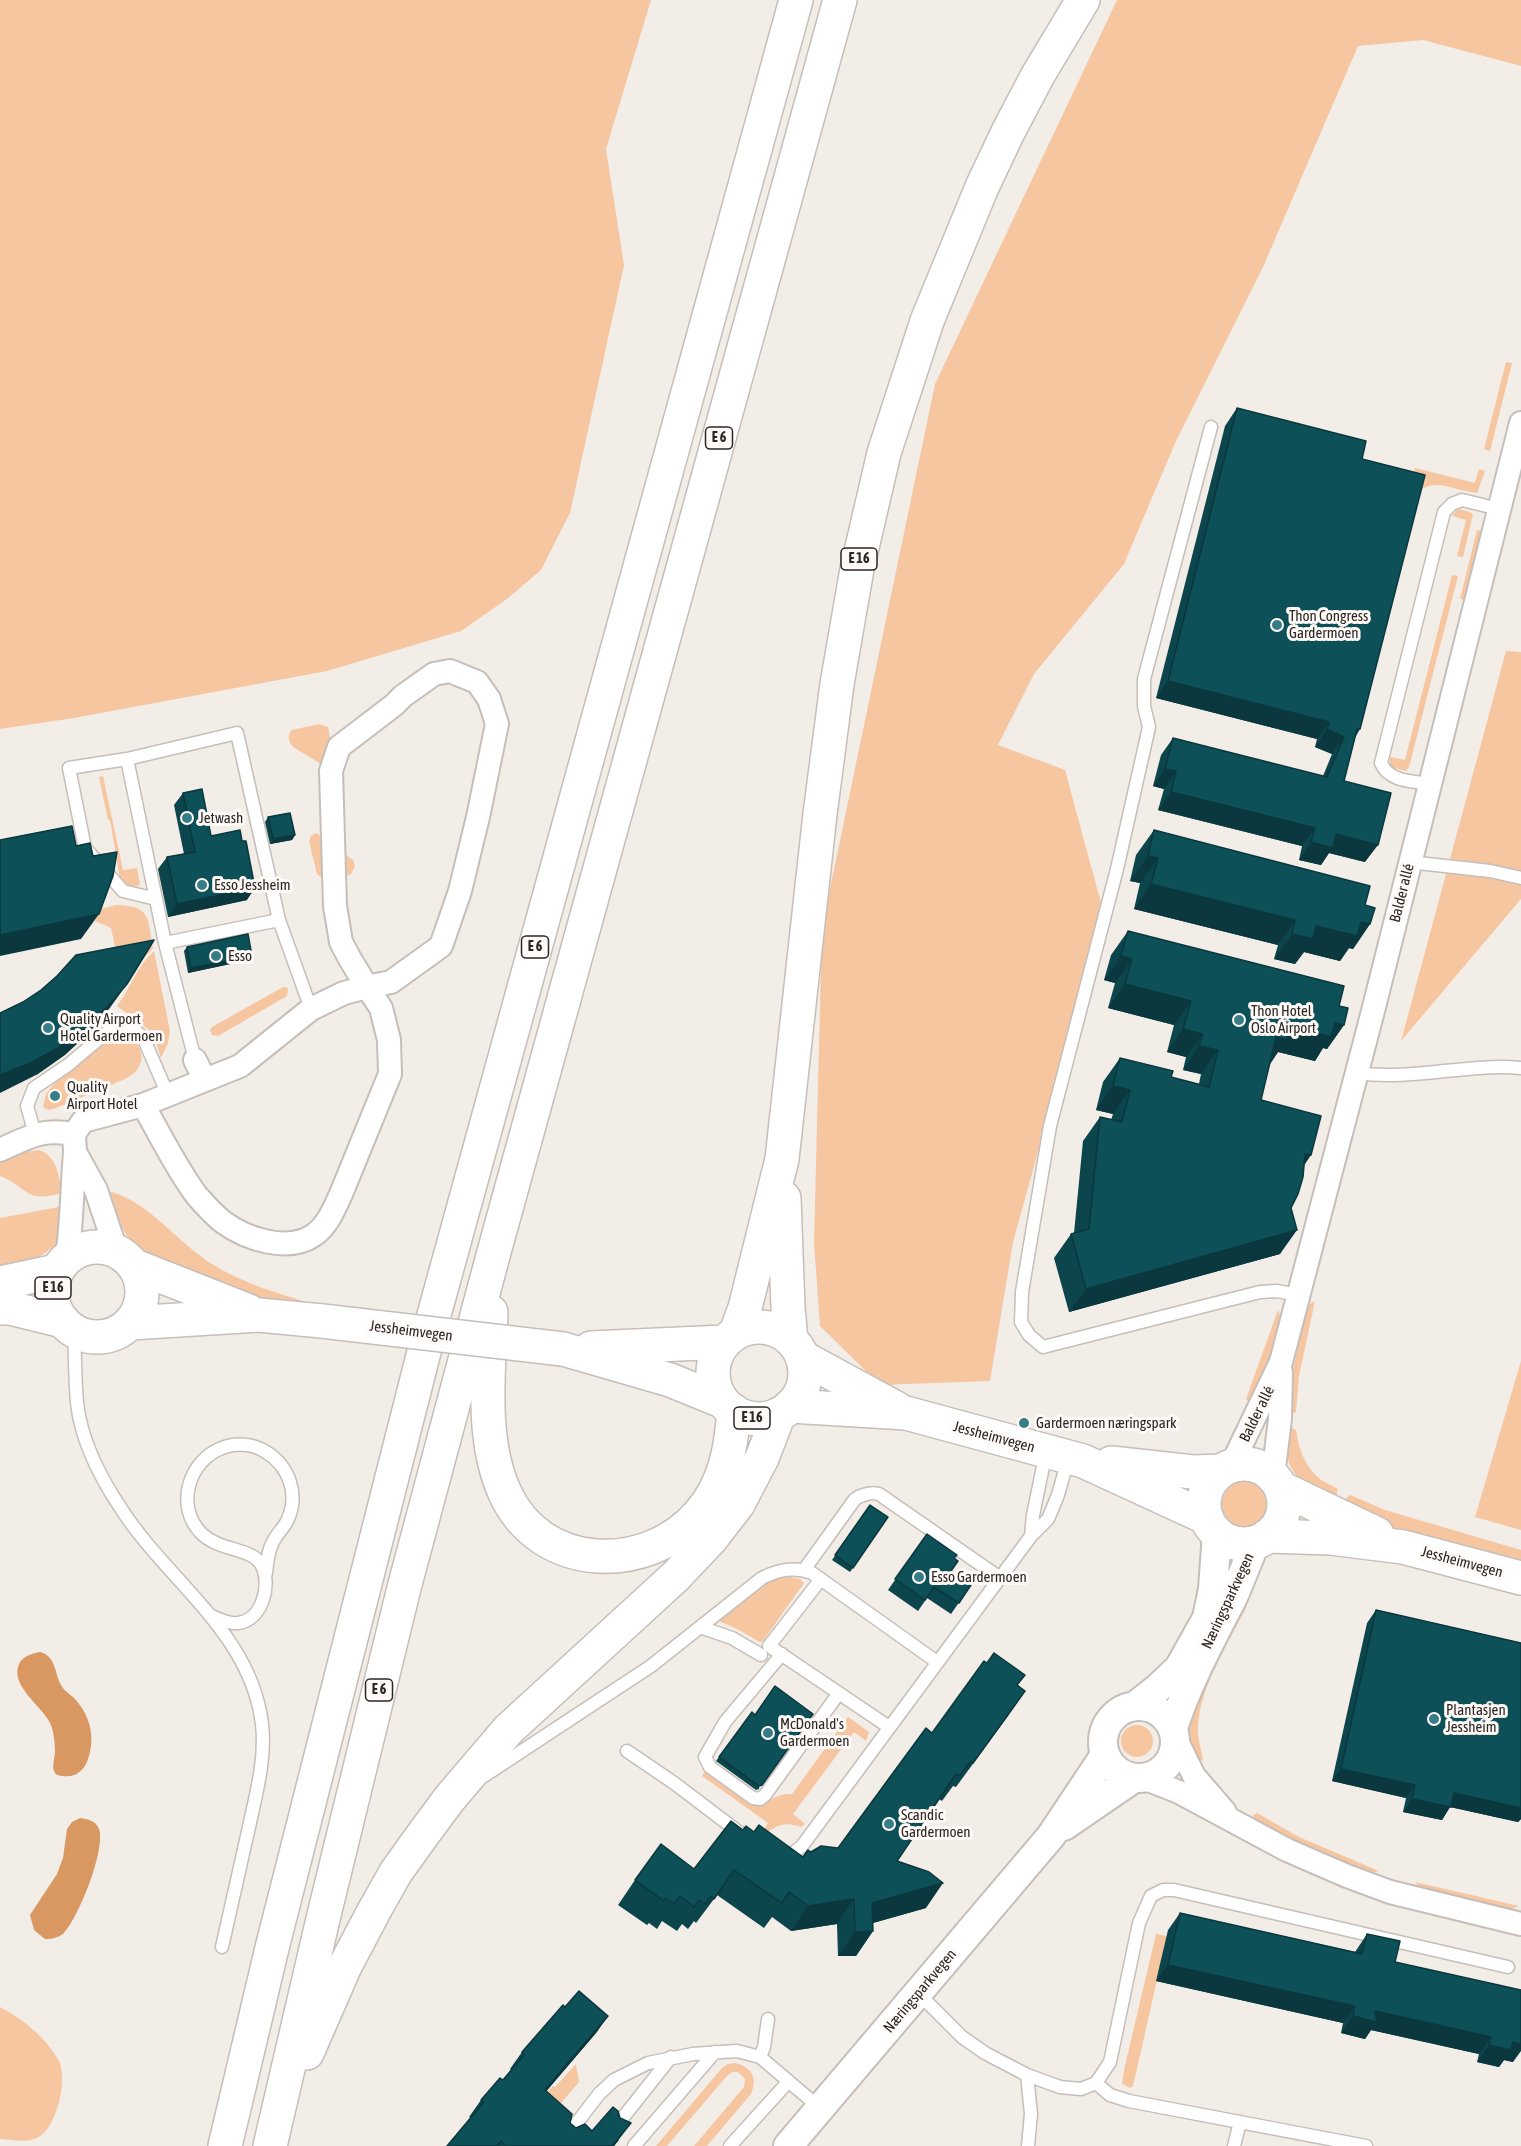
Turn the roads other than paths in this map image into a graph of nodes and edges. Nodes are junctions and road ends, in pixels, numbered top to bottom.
1 (783, 0) edge
2 (796, 0) edge
3 (840, 0) edge
4 (1083, 0) edge
5 (773, 83) junction
6 (1521, 423) edge
7 (1211, 427) dead end
8 (1499, 509) junction
9 (127, 759) junction
10 (1430, 784) junction
11 (1409, 862) junction
12 (1521, 878) edge
13 (156, 899) junction
14 (279, 920) junction
15 (165, 943) junction
16 (367, 987) junction
17 (311, 1009) junction
18 (195, 1060) joint
19 (1521, 1068) edge
20 (1356, 1073) junction
21 (206, 1080) junction
22 (168, 1095) junction
23 (143, 1105) junction
24 (35, 1134) junction
25 (75, 1143) junction
26 (0, 1150) edge
27 (782, 1159) junction
28 (494, 1252) junction
29 (125, 1258) junction
30 (62, 1265) junction
31 (0, 1283) edge
32 (1298, 1295) junction
33 (0, 1308) edge
34 (259, 1315) junction
35 (130, 1323) junction
36 (69, 1326) junction
37 (730, 1337) junction
38 (563, 1349) junction
39 (797, 1349) junction
40 (1281, 1362) junction
41 (728, 1406) junction
42 (784, 1410) junction
43 (906, 1413) junction
44 (1066, 1456) junction
45 (1226, 1468) junction
46 (1277, 1482) junction
47 (1212, 1526) junction
48 (1031, 1536) junction
49 (1261, 1539) junction
50 (1403, 1546) junction
51 (804, 1570) junction
52 (266, 1573) junction
53 (1000, 1578) junction
54 (1521, 1578) edge
55 (821, 1579) junction
56 (212, 1616) junction
57 (700, 1627) junction
58 (782, 1654) junction
59 (761, 1655) dead end
60 (937, 1662) junction
61 (839, 1693) junction
62 (1135, 1706) junction
63 (889, 1727) junction
64 (1174, 1732) junction
65 (627, 1751) dead end
66 (1105, 1755) junction
67 (1139, 1778) junction
68 (450, 1798) junction
69 (1232, 1821) junction
70 (1051, 1836) junction
71 (748, 1840) edge
72 (772, 1855) edge
73 (1521, 1924) edge
74 (222, 1947) dead end
75 (1508, 1967) dead end
76 (918, 1993) junction
77 (768, 2019) dead end
78 (715, 2052) junction
79 (671, 2057) junction
80 (760, 2057) junction
81 (1026, 2075) junction
82 (788, 2082) junction
83 (1096, 2083) junction
84 (820, 2108) junction
85 (1239, 2122) junction
86 (614, 2129) edge
87 (566, 2137) edge
88 (272, 2138) edge
89 (224, 2140) edge
90 (634, 2146) edge
91 (730, 2146) edge
92 (788, 2146) edge
93 (1028, 2146) edge
94 (1234, 2146) edge
95 (1366, 2146) edge

1 - 5 main road
2 - 5 main road, E 6
3 - 28 main road, E 6
4 - 27 main road, E 16
5 - 89 main road, E 6
6 - 8 street, Balder allé
7 - 32 lane
8 - 10 street, Balder allé
8 - 10 lane
9 - 13 lane
9 - 13 lane
9 - 14 lane
10 - 11 street, Balder allé
11 - 12 lane
11 - 20 street, Balder allé
13 - 15 lane
14 - 15 lane
14 - 17 lane
15 - 18 lane
16 - 16 street
16 - 17 street
16 - 23 street
17 - 21 street
18 - 21 street
19 - 20 lane
20 - 32 street, Balder allé
21 - 22 street
22 - 23 street
22 - 24 lane
23 - 25 street
24 - 25 street
24 - 26 street
25 - 29 street
25 - 30 street
27 - 37 main road, E 16
27 - 39 main road, E 16
28 - 41 main road, E 6
28 - 88 main road, E 6
29 - 30 main road, E 16
29 - 34 main road, Jessheimvegen / E 16
29 - 35 main road
30 - 31 main road
30 - 36 main road, E 16
32 - 40 street, Balder allé
33 - 36 main road
34 - 35 main road, Jessheimvegen / E 16
34 - 38 main road, Jessheimvegen / E 16, bridge
35 - 36 main road, E 16
36 - 56 lane
37 - 38 main road, Jessheimvegen / E 16
37 - 39 main road, E 16
37 - 41 main road, E 16
38 - 41 main road, Jessheimvegen / E 16
39 - 42 main road, E 16
39 - 43 main road, Jessheimvegen
40 - 45 street, Balder allé
40 - 46 street, Balder allé
41 - 42 main road, E 16
42 - 43 main road, Jessheimvegen
42 - 68 main road, E 6
43 - 44 main road, Jessheimvegen
44 - 45 main road, Jessheimvegen
44 - 47 main road, Jessheimvegen
44 - 48 lane
44 - 48 lane
45 - 46 main road
45 - 47 main road
46 - 49 main road
46 - 50 main road, Jessheimvegen
47 - 49 main road
47 - 62 street, Næringsparkvegen
48 - 53 lane
49 - 50 main road, Jessheimvegen
49 - 64 street, Næringsparkvegen
50 - 54 main road, Jessheimvegen
51 - 53 lane
51 - 55 lane
51 - 57 lane
52 - 52 lane
52 - 56 lane
53 - 60 lane
55 - 58 lane
55 - 60 lane
56 - 74 lane
57 - 59 lane
57 - 68 lane
58 - 61 lane
58 - 61 lane
60 - 63 lane
61 - 63 lane
62 - 64 street
62 - 66 street, Næringsparkvegen
63 - 72 lane
64 - 67 street, Næringsparkvegen
64 - 69 street
65 - 71 lane
66 - 67 street
66 - 70 street, Næringsparkvegen
67 - 69 street
67 - 70 street, Næringsparkvegen
68 - 88 main road, E 6
69 - 73 street
70 - 76 street, Næringsparkvegen
75 - 83 lane
76 - 81 lane
76 - 84 street, Næringsparkvegen
77 - 80 lane
78 - 79 lane
78 - 80 lane
78 - 90 lane
79 - 86 lane
79 - 87 lane
80 - 82 lane
81 - 83 lane
81 - 93 lane
82 - 84 lane
82 - 91 lane
83 - 85 lane
84 - 92 street, Næringsparkvegen
85 - 94 lane
85 - 95 lane

